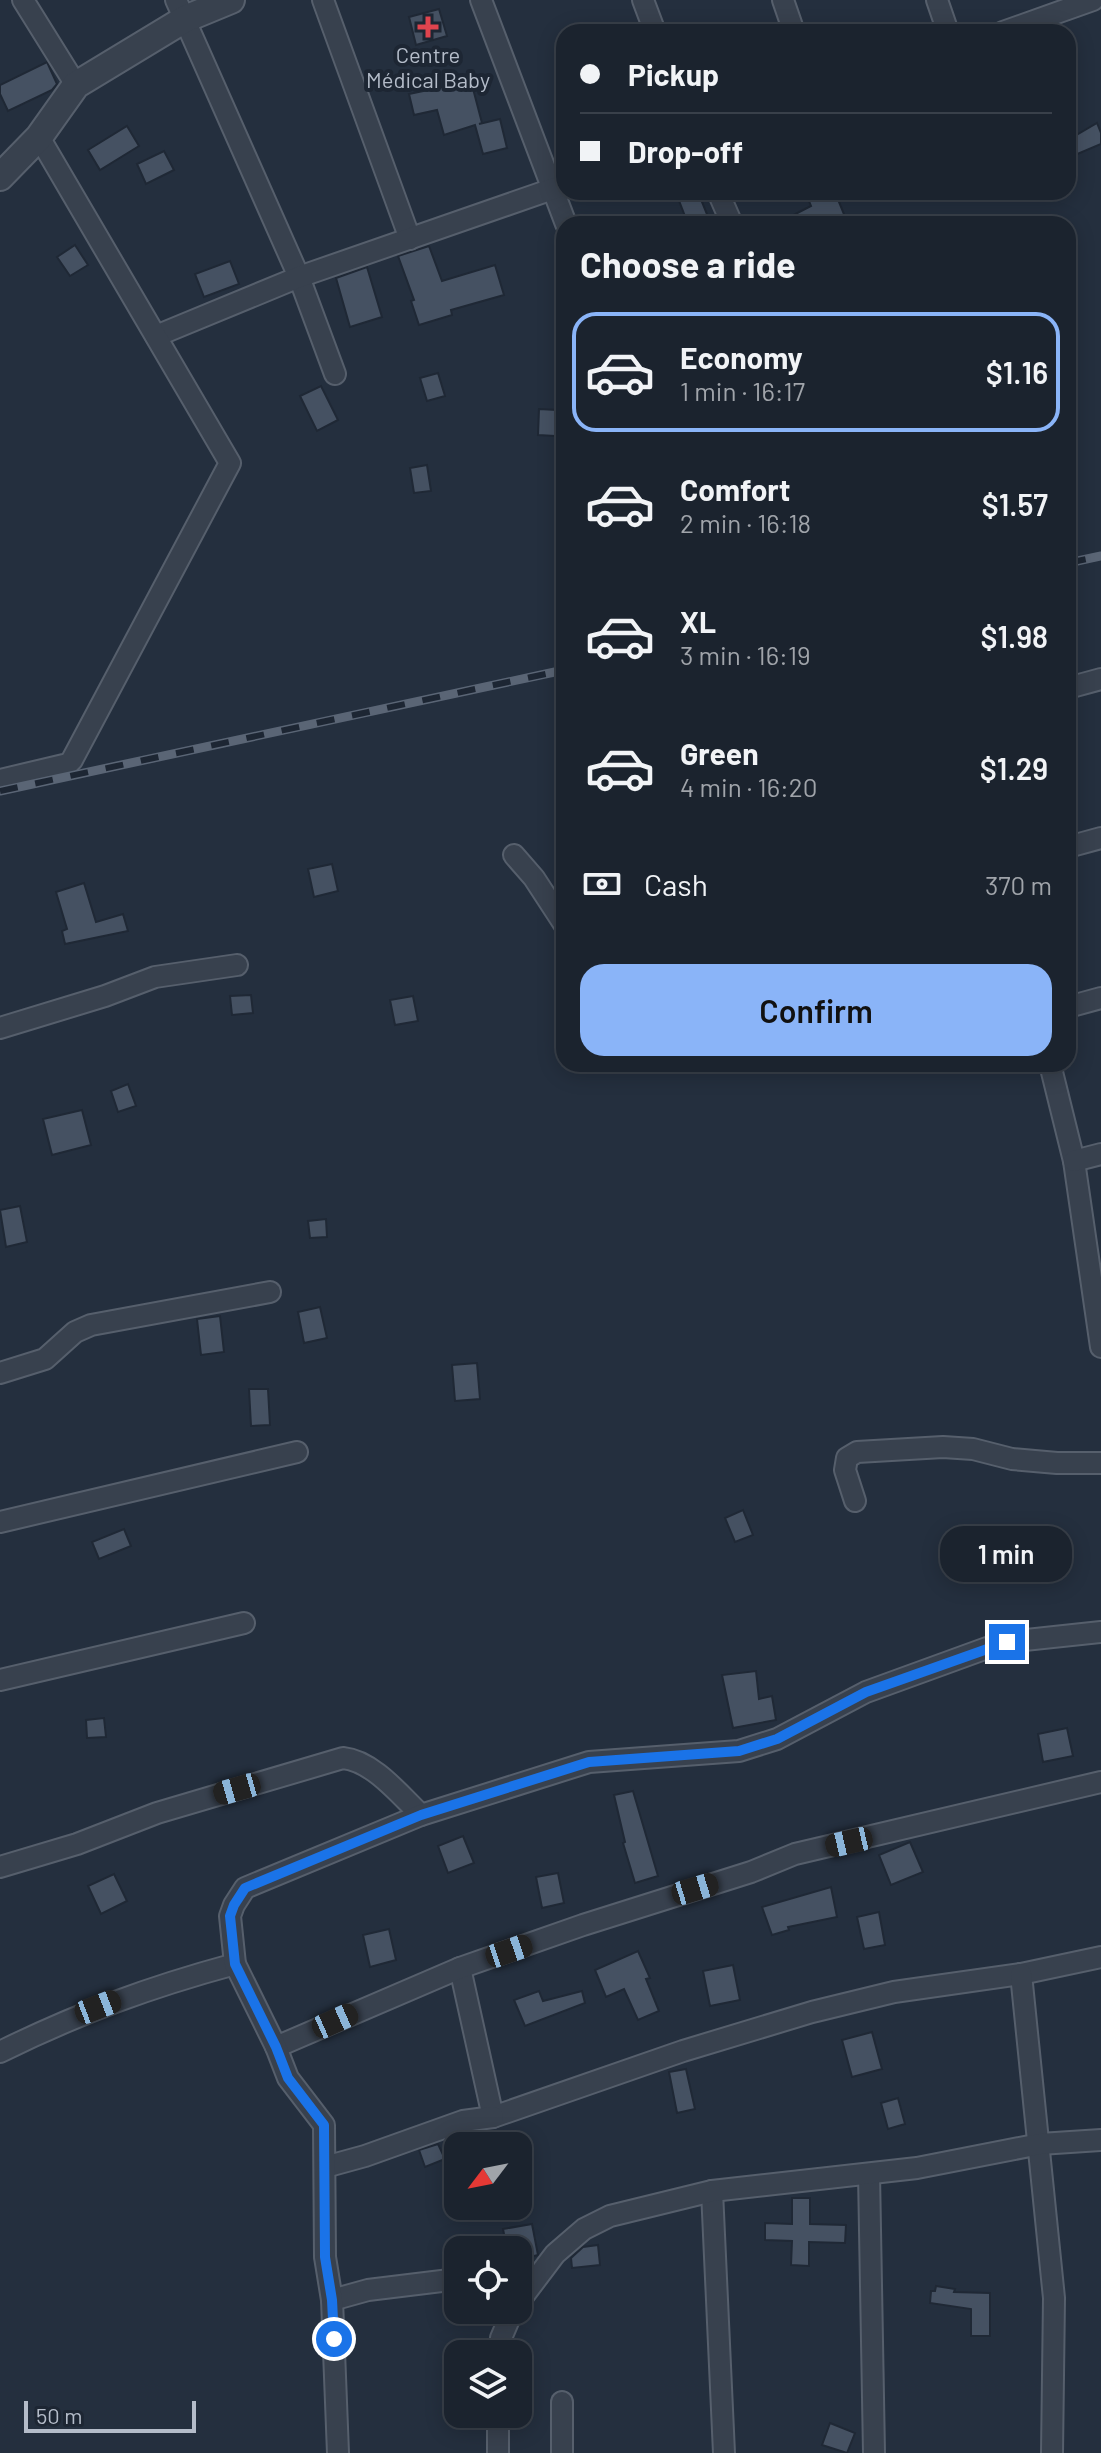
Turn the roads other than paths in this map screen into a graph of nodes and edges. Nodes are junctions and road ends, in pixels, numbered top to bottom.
1 (23, 0) edge
2 (231, 0) edge
3 (323, 0) edge
4 (481, 0) edge
5 (643, 0) edge
6 (783, 0) edge
7 (937, 0) edge
8 (1093, 0) edge
9 (1099, 0) edge
10 (1101, 6) edge
11 (180, 9) edge
12 (652, 24) edge
13 (791, 24) edge
14 (945, 24) edge
15 (1026, 24) edge
16 (76, 85) junction
17 (39, 137) junction
18 (0, 177) edge
19 (556, 182) edge
20 (556, 188) edge
21 (410, 239) junction
22 (299, 277) junction
23 (156, 336) junction
24 (335, 374) dead end
25 (1101, 679) edge
26 (1076, 686) edge
27 (0, 780) edge
28 (1101, 838) edge
29 (1076, 845) edge
30 (514, 855) dead end
31 (556, 912) edge
32 (237, 965) dead end
33 (1101, 998) edge
34 (1076, 1005) edge
35 (0, 1028) edge
36 (1052, 1072) edge
37 (1101, 1154) edge
38 (1074, 1161) junction
39 (270, 1292) dead end
40 (1098, 1304) edge
41 (1101, 1347) edge
42 (0, 1373) edge
43 (297, 1452) dead end
44 (1101, 1463) edge
45 (855, 1501) dead end
46 (0, 1522) edge
47 (244, 1623) dead end
48 (1101, 1632) edge
49 (0, 1680) edge
50 (1101, 1782) edge
51 (421, 1815) junction
52 (0, 1867) edge
53 (1101, 1957) edge
54 (235, 1964) junction
55 (460, 1968) junction
56 (1021, 1974) junction
57 (276, 2047) junction
58 (0, 2052) edge
59 (493, 2117) junction
60 (1101, 2140) edge
61 (1040, 2144) junction
62 (325, 2167) junction
63 (869, 2174) junction
64 (712, 2191) junction
65 (541, 2269) junction
66 (532, 2270) edge
67 (444, 2281) edge
68 (532, 2282) edge
69 (332, 2300) junction
70 (562, 2402) dead end
71 (498, 2428) edge
72 (338, 2453) edge
73 (498, 2453) edge
74 (562, 2453) edge
75 (724, 2453) edge
76 (874, 2453) edge
77 (1052, 2453) edge

1 - 16 street
2 - 11 street
3 - 21 street
4 - 19 street
5 - 12 street
6 - 13 street
7 - 14 street
8 - 15 street
9 - 10 street
11 - 16 street
11 - 22 street
16 - 17 street
17 - 18 street
17 - 23 street
20 - 21 street
21 - 22 street
22 - 23 street
22 - 24 street
23 - 27 street
25 - 26 street
28 - 29 street
30 - 31 street
32 - 35 street
33 - 34 street
36 - 38 street
37 - 38 street
38 - 40 street
39 - 42 street
40 - 41 street
43 - 46 street
44 - 45 street
47 - 49 street
48 - 51 street
50 - 55 street
51 - 52 street
51 - 54 street
53 - 56 street
54 - 57 street
54 - 58 street
55 - 57 street
55 - 59 street
56 - 59 street
56 - 61 street
57 - 62 street
59 - 62 street
60 - 61 street
61 - 63 street
61 - 77 street
62 - 69 street
63 - 64 street
63 - 76 street
64 - 65 street
64 - 75 street
65 - 66 street
65 - 68 street
67 - 69 street
69 - 72 street
70 - 74 street
71 - 73 street

